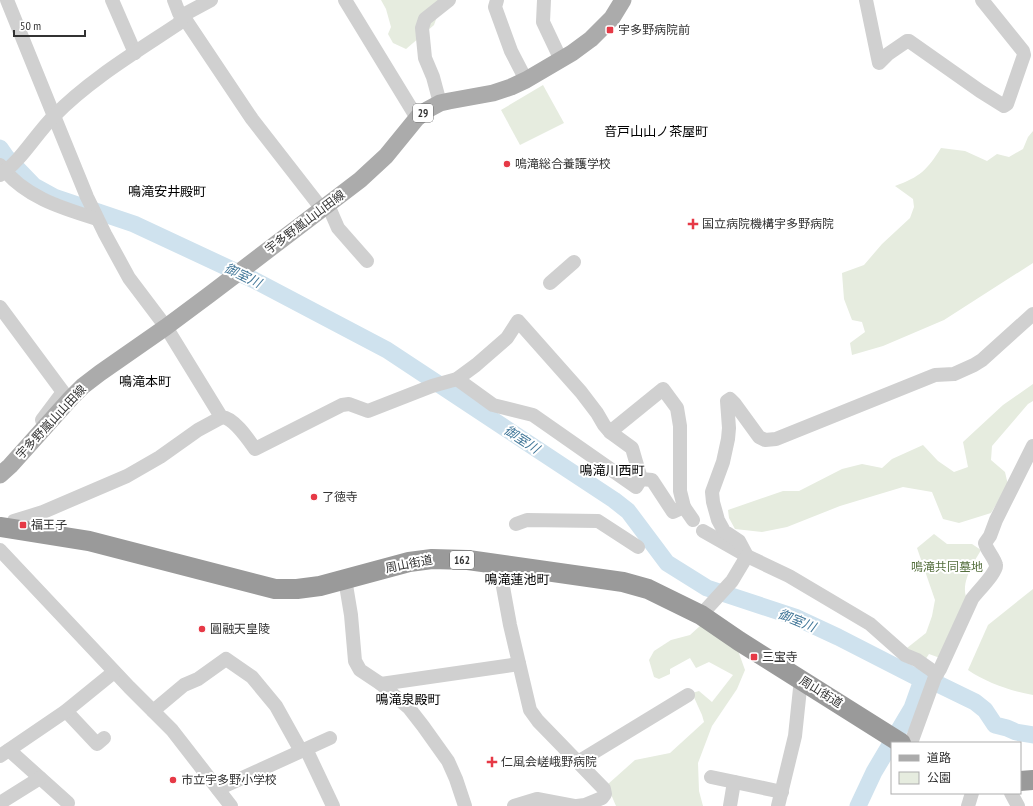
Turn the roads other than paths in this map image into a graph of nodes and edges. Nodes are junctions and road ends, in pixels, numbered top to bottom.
1 (7, 0) edge
2 (112, 0) edge
3 (174, 0) edge
4 (211, 0) edge
5 (345, 0) edge
6 (449, 0) edge
7 (497, 0) edge
8 (544, 0) edge
9 (623, 0) edge
10 (866, 0) edge
11 (982, 0) edge
12 (183, 18) junction
13 (135, 53) junction
14 (561, 60) junction
15 (526, 80) junction
16 (440, 103) junction
17 (54, 116) junction
18 (417, 118) junction
19 (6, 168) edge
20 (325, 207) junction
21 (97, 218) junction
22 (367, 261) dead end
23 (574, 262) dead end
24 (550, 283) dead end
25 (0, 307) edge
26 (1033, 314) edge
27 (166, 327) junction
28 (451, 380) junction
29 (222, 417) junction
30 (46, 426) junction
31 (610, 432) junction
32 (1033, 446) edge
33 (0, 475) edge
34 (641, 479) junction
35 (684, 507) junction
36 (693, 520) dead end
37 (516, 524) dead end
38 (6, 528) edge
39 (703, 531) dead end
40 (638, 547) dead end
41 (0, 550) edge
42 (747, 556) junction
43 (499, 564) junction
44 (345, 580) junction
45 (704, 610) junction
46 (519, 664) junction
47 (114, 672) junction
48 (936, 676) junction
49 (801, 679) junction
50 (381, 684) junction
51 (688, 695) dead end
52 (66, 711) junction
53 (153, 711) junction
54 (104, 738) dead end
55 (330, 738) dead end
56 (900, 741) edge
57 (303, 750) junction
58 (5, 753) edge
59 (578, 762) junction
60 (710, 777) dead end
61 (40, 778) junction
62 (1033, 780) edge
63 (1021, 781) edge
64 (734, 782) junction
65 (218, 789) junction
66 (972, 794) edge
67 (1012, 794) edge
68 (780, 799) edge
69 (0, 803) edge
70 (68, 803) dead end
71 (231, 806) edge
72 (333, 806) edge
73 (465, 806) edge
74 (514, 806) edge
75 (576, 806) edge
76 (730, 806) edge
77 (968, 806) edge
78 (1018, 806) edge

1 - 17 street
2 - 13 street
3 - 12 street
4 - 12 street
5 - 18 street
6 - 16 street
7 - 15 street
8 - 14 street
9 - 14 main road, 宇多野嵐山山田線 / 29
10 - 11 street
12 - 13 street
12 - 20 street
13 - 17 street
14 - 15 main road, 宇多野嵐山山田線 / 29
15 - 16 main road, 宇多野嵐山山田線 / 29
16 - 18 main road, 宇多野嵐山山田線 / 29
17 - 19 street
17 - 21 street
18 - 20 main road, 宇多野嵐山山田線 / 29
19 - 21 street
20 - 22 street
20 - 27 main road, 宇多野嵐山山田線 / 29
21 - 27 street
23 - 24 street
25 - 30 street
26 - 42 street
27 - 29 street
27 - 30 main road, 宇多野嵐山山田線 / 29
28 - 29 street
28 - 31 street
28 - 34 street
29 - 38 street
30 - 33 main road, 宇多野嵐山山田線 / 29
31 - 34 street
31 - 35 street
32 - 48 street
34 - 35 street
35 - 36 street
37 - 40 street
38 - 44 highway, 周山街道 / 162
39 - 42 street
41 - 47 street
42 - 45 street
42 - 48 street
43 - 44 highway, 周山街道 / 162
43 - 45 highway, 周山街道 / 162
43 - 46 street
44 - 50 street
45 - 49 highway, 周山街道 / 162
46 - 50 street
46 - 59 street
47 - 52 street
47 - 53 street
48 - 56 street
49 - 56 highway, 周山街道 / 162
49 - 68 street
50 - 73 street
51 - 59 street
52 - 54 street
52 - 58 street
53 - 57 street
53 - 65 street
55 - 57 street
57 - 65 street
57 - 72 street
58 - 61 street
59 - 75 street
60 - 64 street
61 - 69 street
61 - 70 street
62 - 63 highway
64 - 68 street
64 - 76 street
65 - 71 street
66 - 77 street
67 - 78 street
74 - 75 street

